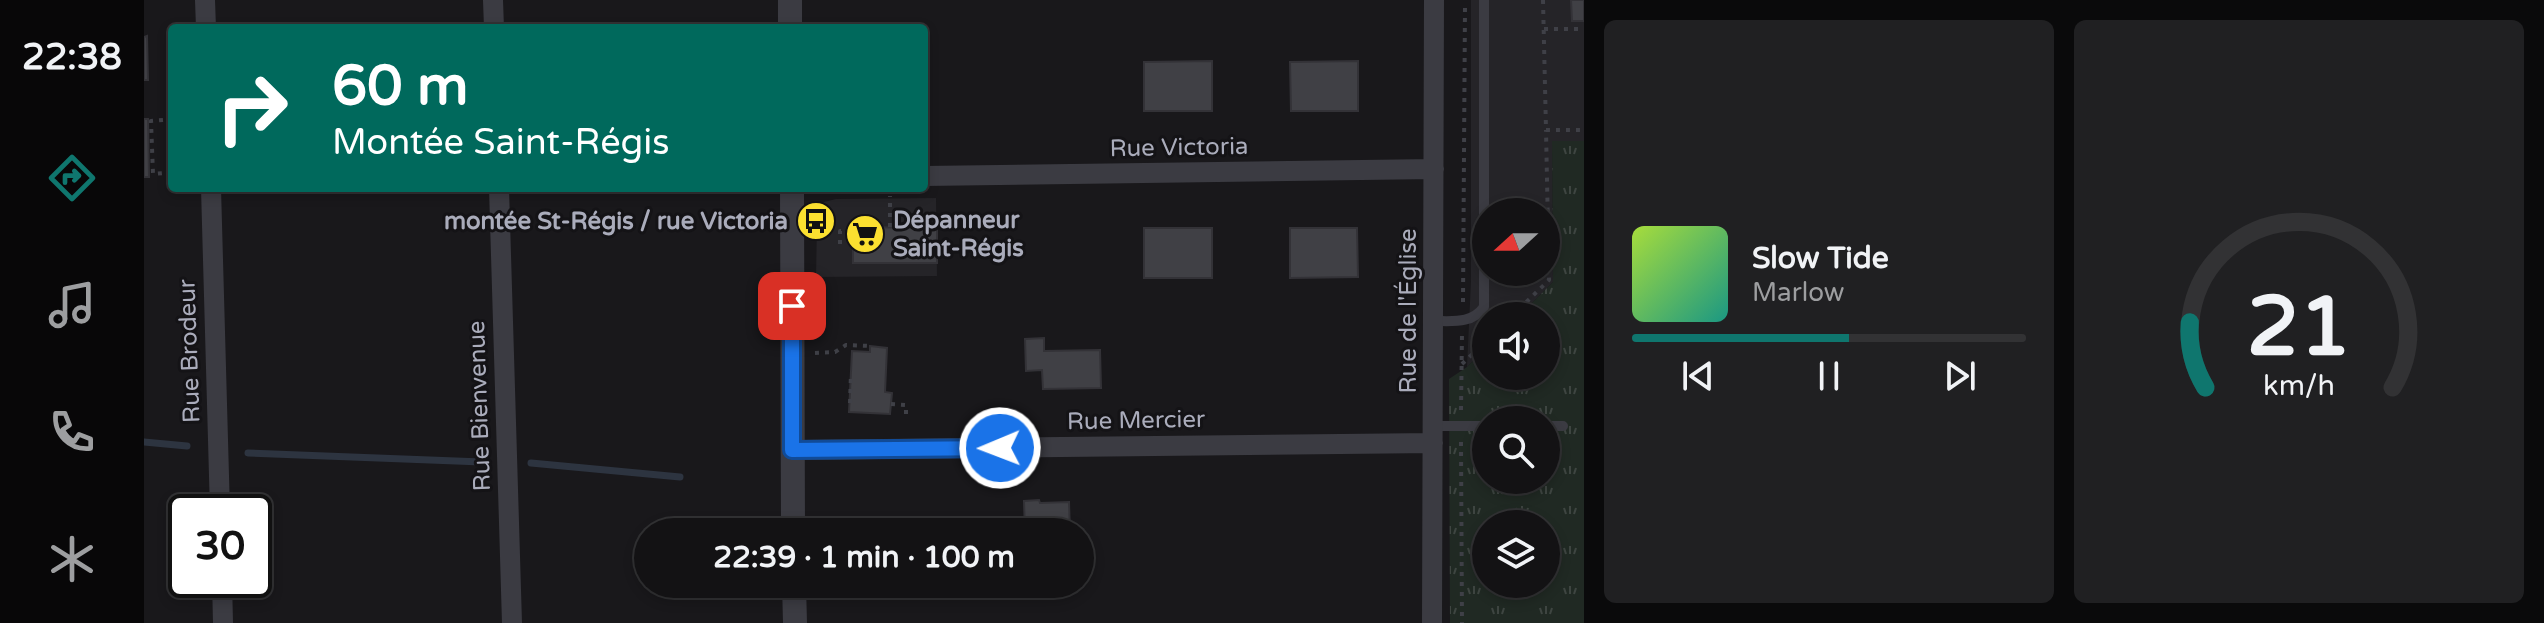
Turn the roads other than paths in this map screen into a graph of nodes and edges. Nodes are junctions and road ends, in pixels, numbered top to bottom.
1 (205, 0) edge
2 (493, 0) edge
3 (790, 0) edge
4 (1434, 0) edge
5 (1484, 0) edge
6 (206, 24) edge
7 (494, 24) edge
8 (790, 24) edge
9 (1434, 169) junction
10 (928, 176) edge
11 (211, 192) edge
12 (499, 192) edge
13 (792, 192) edge
14 (1434, 321) junction
15 (1472, 428) edge
16 (1433, 434) junction
17 (792, 450) junction
18 (220, 494) edge
19 (793, 518) edge
20 (222, 598) edge
21 (794, 598) edge
22 (223, 623) edge
23 (512, 623) edge
24 (795, 623) edge
25 (1432, 623) edge

1 - 6 street
2 - 7 street
3 - 8 street
4 - 9 street, Rue de l'Église
5 - 14 lane
9 - 10 street, Rue Victoria
9 - 14 street, Rue de l'Église
11 - 18 street, Rue Brodeur
12 - 23 street, Rue Bienvenue
13 - 17 street
14 - 16 street, Rue de l'Église
15 - 16 lane
16 - 17 street, Rue Mercier
16 - 25 street, Rue de l'Église
17 - 19 street
20 - 22 street
21 - 24 street

